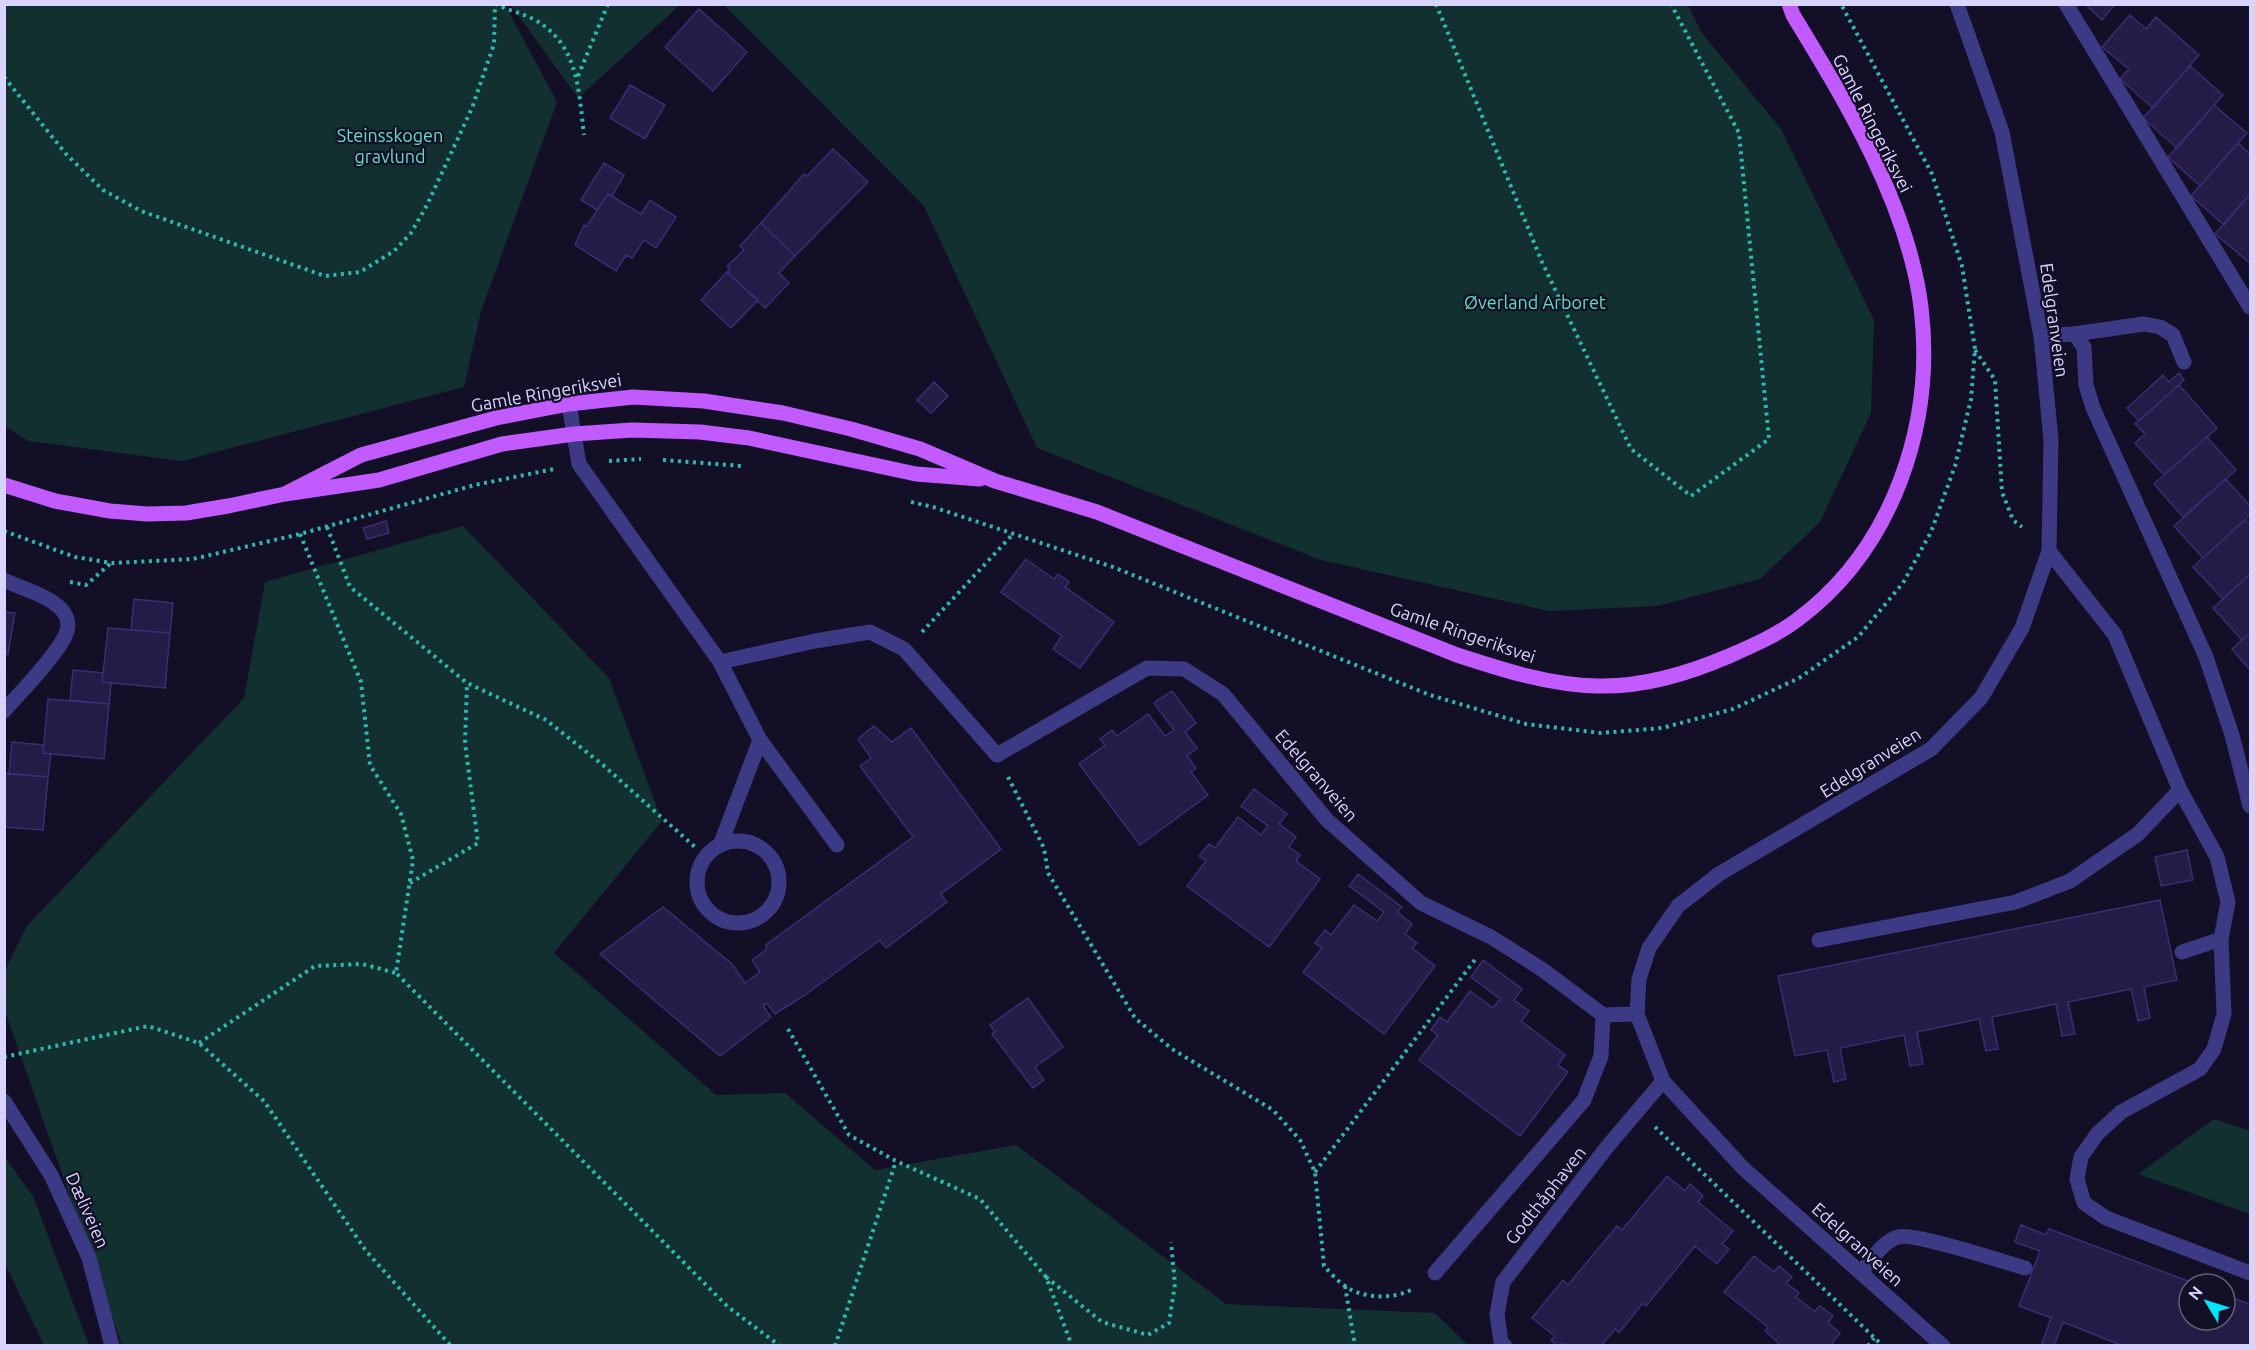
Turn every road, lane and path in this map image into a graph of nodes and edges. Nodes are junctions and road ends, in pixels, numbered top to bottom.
1 (495, 4) edge
2 (608, 4) edge
3 (1436, 4) edge
4 (1671, 4) edge
5 (1841, 4) edge
6 (1957, 4) edge
7 (2066, 4) edge
8 (1789, 8) edge
9 (4, 77) edge
10 (578, 77) junction
11 (584, 135) dead end
12 (2250, 307) edge
13 (2074, 334) junction
14 (2041, 336) junction
15 (1975, 349) junction
16 (2184, 362) dead end
17 (569, 404) junction
18 (574, 434) junction
19 (647, 458) dead end
20 (658, 459) dead end
21 (579, 464) junction
22 (750, 467) dead end
23 (995, 481) junction
24 (4, 485) edge
25 (285, 494) junction
26 (910, 502) dead end
27 (327, 526) junction
28 (4, 531) edge
29 (300, 534) junction
30 (1014, 534) junction
31 (2049, 551) junction
32 (112, 563) junction
33 (4, 580) edge
34 (47, 600) junction
35 (904, 649) junction
36 (720, 662) junction
37 (467, 683) junction
38 (4, 711) edge
39 (760, 740) junction
40 (997, 755) junction
41 (2180, 790) junction
42 (2250, 806) edge
43 (721, 843) junction
44 (837, 845) dead end
45 (705, 856) junction
46 (410, 884) junction
47 (1491, 937) junction
48 (2221, 939) junction
49 (1819, 940) dead end
50 (2182, 952) dead end
51 (396, 973) junction
52 (1637, 1014) junction
53 (1603, 1015) junction
54 (788, 1029) dead end
55 (199, 1043) junction
56 (4, 1057) edge
57 (1663, 1081) junction
58 (4, 1101) edge
59 (1637, 1110) junction
60 (896, 1161) junction
61 (1315, 1172) junction
62 (1171, 1242) dead end
63 (2025, 1268) dead end
64 (1435, 1273) joint
65 (1861, 1273) junction
66 (2250, 1273) edge
67 (1046, 1277) junction
68 (1345, 1286) junction
69 (1874, 1338) junction
70 (112, 1346) edge
71 (451, 1346) edge
72 (780, 1346) edge
73 (835, 1346) edge
74 (1072, 1346) edge
75 (1355, 1346) edge
76 (1505, 1346) edge
77 (1868, 1346) edge
78 (1883, 1346) edge
79 (1943, 1346) edge

1 - 9 path
1 - 10 path
2 - 10 path
3 - 4 path
5 - 15 path
6 - 14 street, Edelgranveien
7 - 12 street
8 - 23 main road, Gamle Ringeriksvei
10 - 11 path
13 - 14 street
13 - 16 street
13 - 42 street
14 - 31 street, Edelgranveien
15 - 30 path
15 - 31 path
17 - 18 street
17 - 23 main road, Gamle Ringeriksvei
17 - 25 main road, Gamle Ringeriksvei
18 - 21 street
18 - 23 main road, Gamle Ringeriksvei
18 - 25 main road, Gamle Ringeriksvei
19 - 21 path
20 - 22 path
21 - 27 path
21 - 36 street
24 - 25 main road, Gamle Ringeriksvei
26 - 30 path
27 - 29 path
27 - 37 path
28 - 32 path
29 - 32 path
29 - 46 path
30 - 35 path
31 - 41 street
31 - 52 street, Edelgranveien
32 - 34 path
33 - 34 street
34 - 38 street
35 - 36 street
35 - 40 street
36 - 39 street
37 - 45 path
37 - 46 path
39 - 43 street
39 - 44 street
40 - 47 street, Edelgranveien
40 - 61 path
41 - 48 street
41 - 49 street
43 - 45 street
43 - 45 street
46 - 51 path
47 - 53 street, Edelgranveien
47 - 61 path
48 - 50 street
48 - 66 street
51 - 55 path
51 - 72 path
52 - 53 street
52 - 57 street, Edelgranveien
53 - 64 street
54 - 60 path
55 - 56 path
55 - 71 path
57 - 59 street, Godthåphaven
57 - 65 street, Edelgranveien
58 - 70 street, Dæliveien
59 - 69 path
59 - 76 street, Godthåphaven
60 - 67 path
60 - 73 path
61 - 68 path
62 - 67 path
63 - 65 street
64 - 68 path
65 - 79 street, Edelgranveien
67 - 74 path
68 - 75 path
69 - 77 path
69 - 78 path

